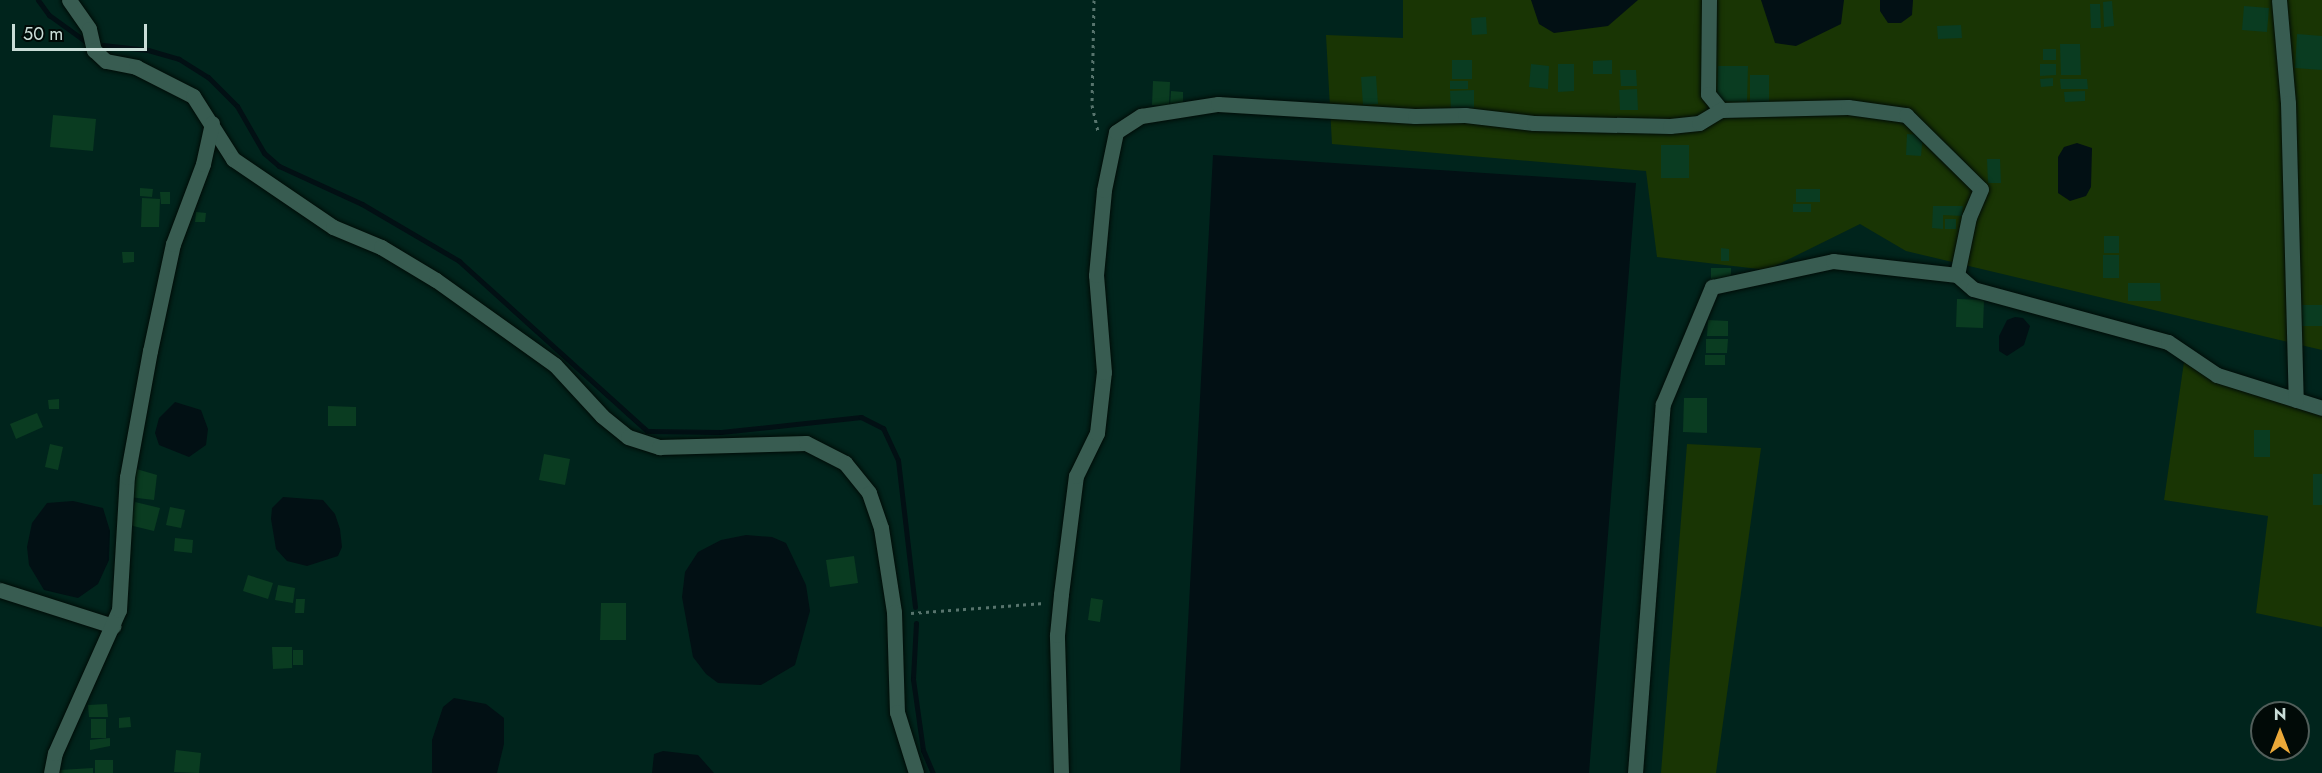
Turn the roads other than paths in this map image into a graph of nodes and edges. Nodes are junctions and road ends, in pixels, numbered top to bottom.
1 (69, 0) edge
2 (1710, 0) edge
3 (2279, 0) edge
4 (1721, 110) junction
5 (213, 123) junction
6 (1957, 275) junction
7 (2296, 400) junction
8 (2322, 408) edge
9 (0, 590) edge
10 (113, 626) junction
11 (51, 773) edge
12 (916, 773) edge
13 (1061, 773) edge
14 (1635, 773) edge

1 - 5 street
2 - 4 street
3 - 7 street
4 - 6 street
4 - 13 street
5 - 10 street
5 - 12 street
6 - 7 street
6 - 14 street
7 - 8 street
9 - 10 street
10 - 11 street

